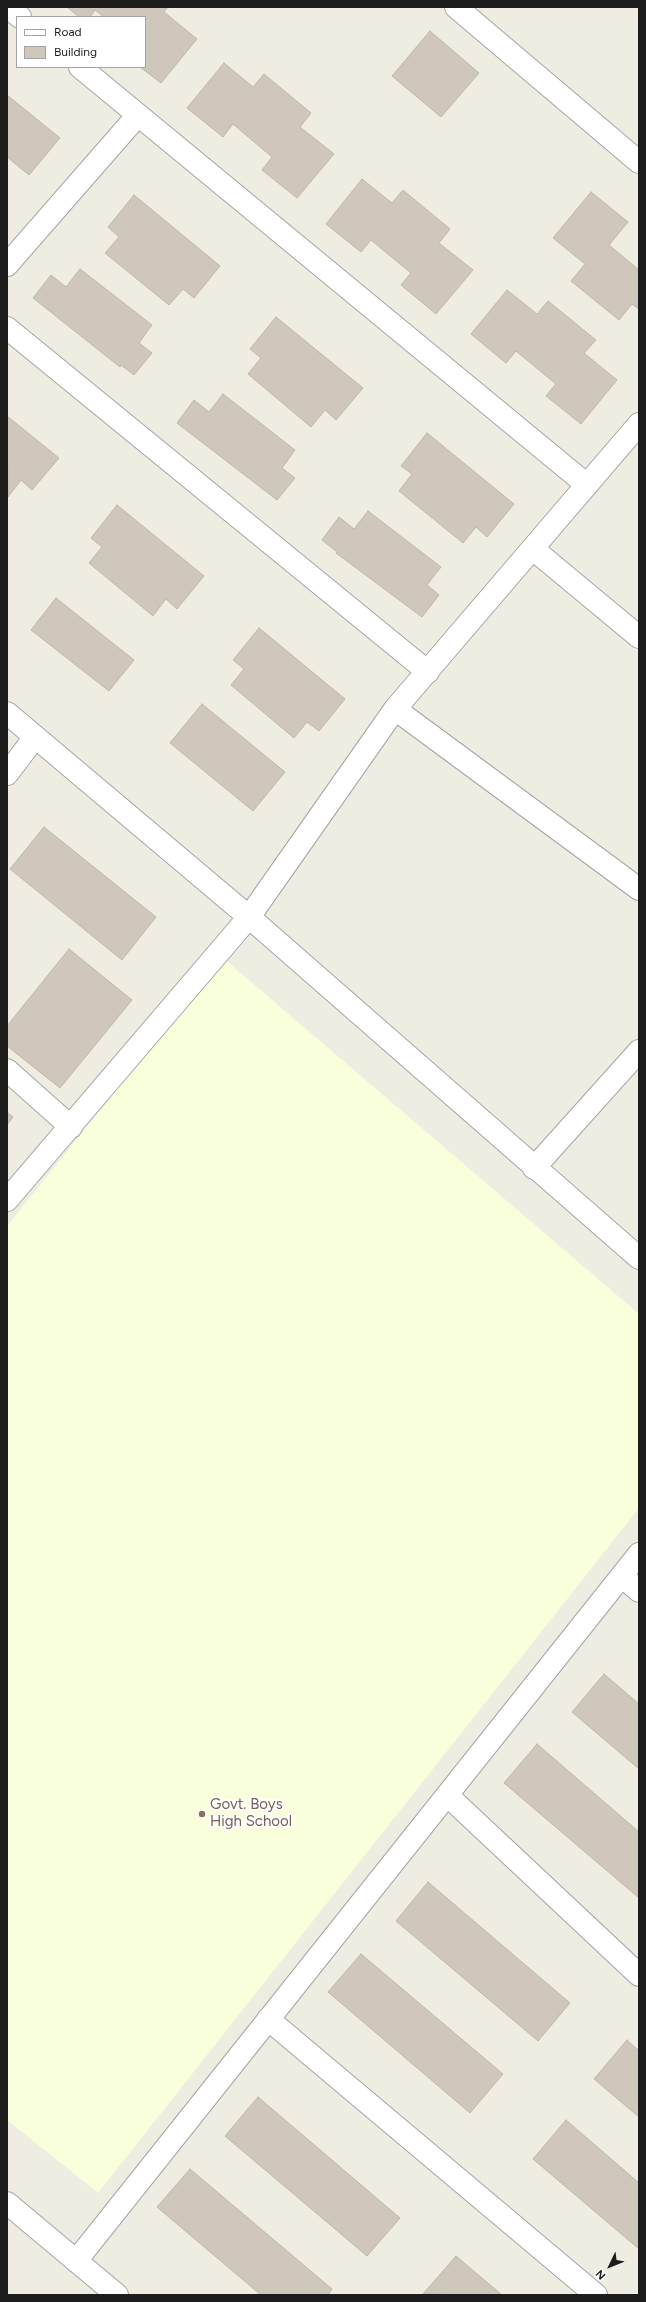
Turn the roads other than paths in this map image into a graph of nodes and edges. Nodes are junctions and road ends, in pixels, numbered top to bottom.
1 (8, 7) edge
2 (456, 7) edge
3 (19, 16) edge
4 (81, 68) edge
5 (138, 115) junction
6 (639, 162) edge
7 (7, 265) edge
8 (7, 328) edge
9 (639, 424) edge
10 (587, 485) junction
11 (533, 549) junction
12 (639, 637) edge
13 (428, 672) junction
14 (395, 709) junction
15 (7, 713) edge
16 (35, 737) junction
17 (7, 774) edge
18 (639, 889) edge
19 (249, 917) junction
20 (639, 1051) edge
21 (7, 1070) edge
22 (71, 1127) junction
23 (534, 1168) junction
24 (7, 1200) edge
25 (639, 1258) edge
26 (639, 1554) edge
27 (622, 1576) junction
28 (639, 1591) edge
29 (447, 1796) junction
30 (639, 1976) edge
31 (268, 2019) junction
32 (7, 2204) edge
33 (76, 2261) junction
34 (117, 2295) edge
35 (596, 2295) edge

1 - 3 street
2 - 6 street
4 - 5 street
5 - 7 street
5 - 10 street
8 - 13 street
9 - 10 street
10 - 11 street
11 - 12 street
11 - 13 street
13 - 14 street
14 - 18 street
14 - 19 street
15 - 16 street
16 - 17 street
16 - 19 street
19 - 22 street
19 - 23 street
20 - 23 street
21 - 22 street
22 - 24 street
23 - 25 street
26 - 27 street
27 - 28 street
27 - 29 street
29 - 30 street
29 - 31 street
31 - 33 street
31 - 35 street
32 - 33 street
33 - 34 street

